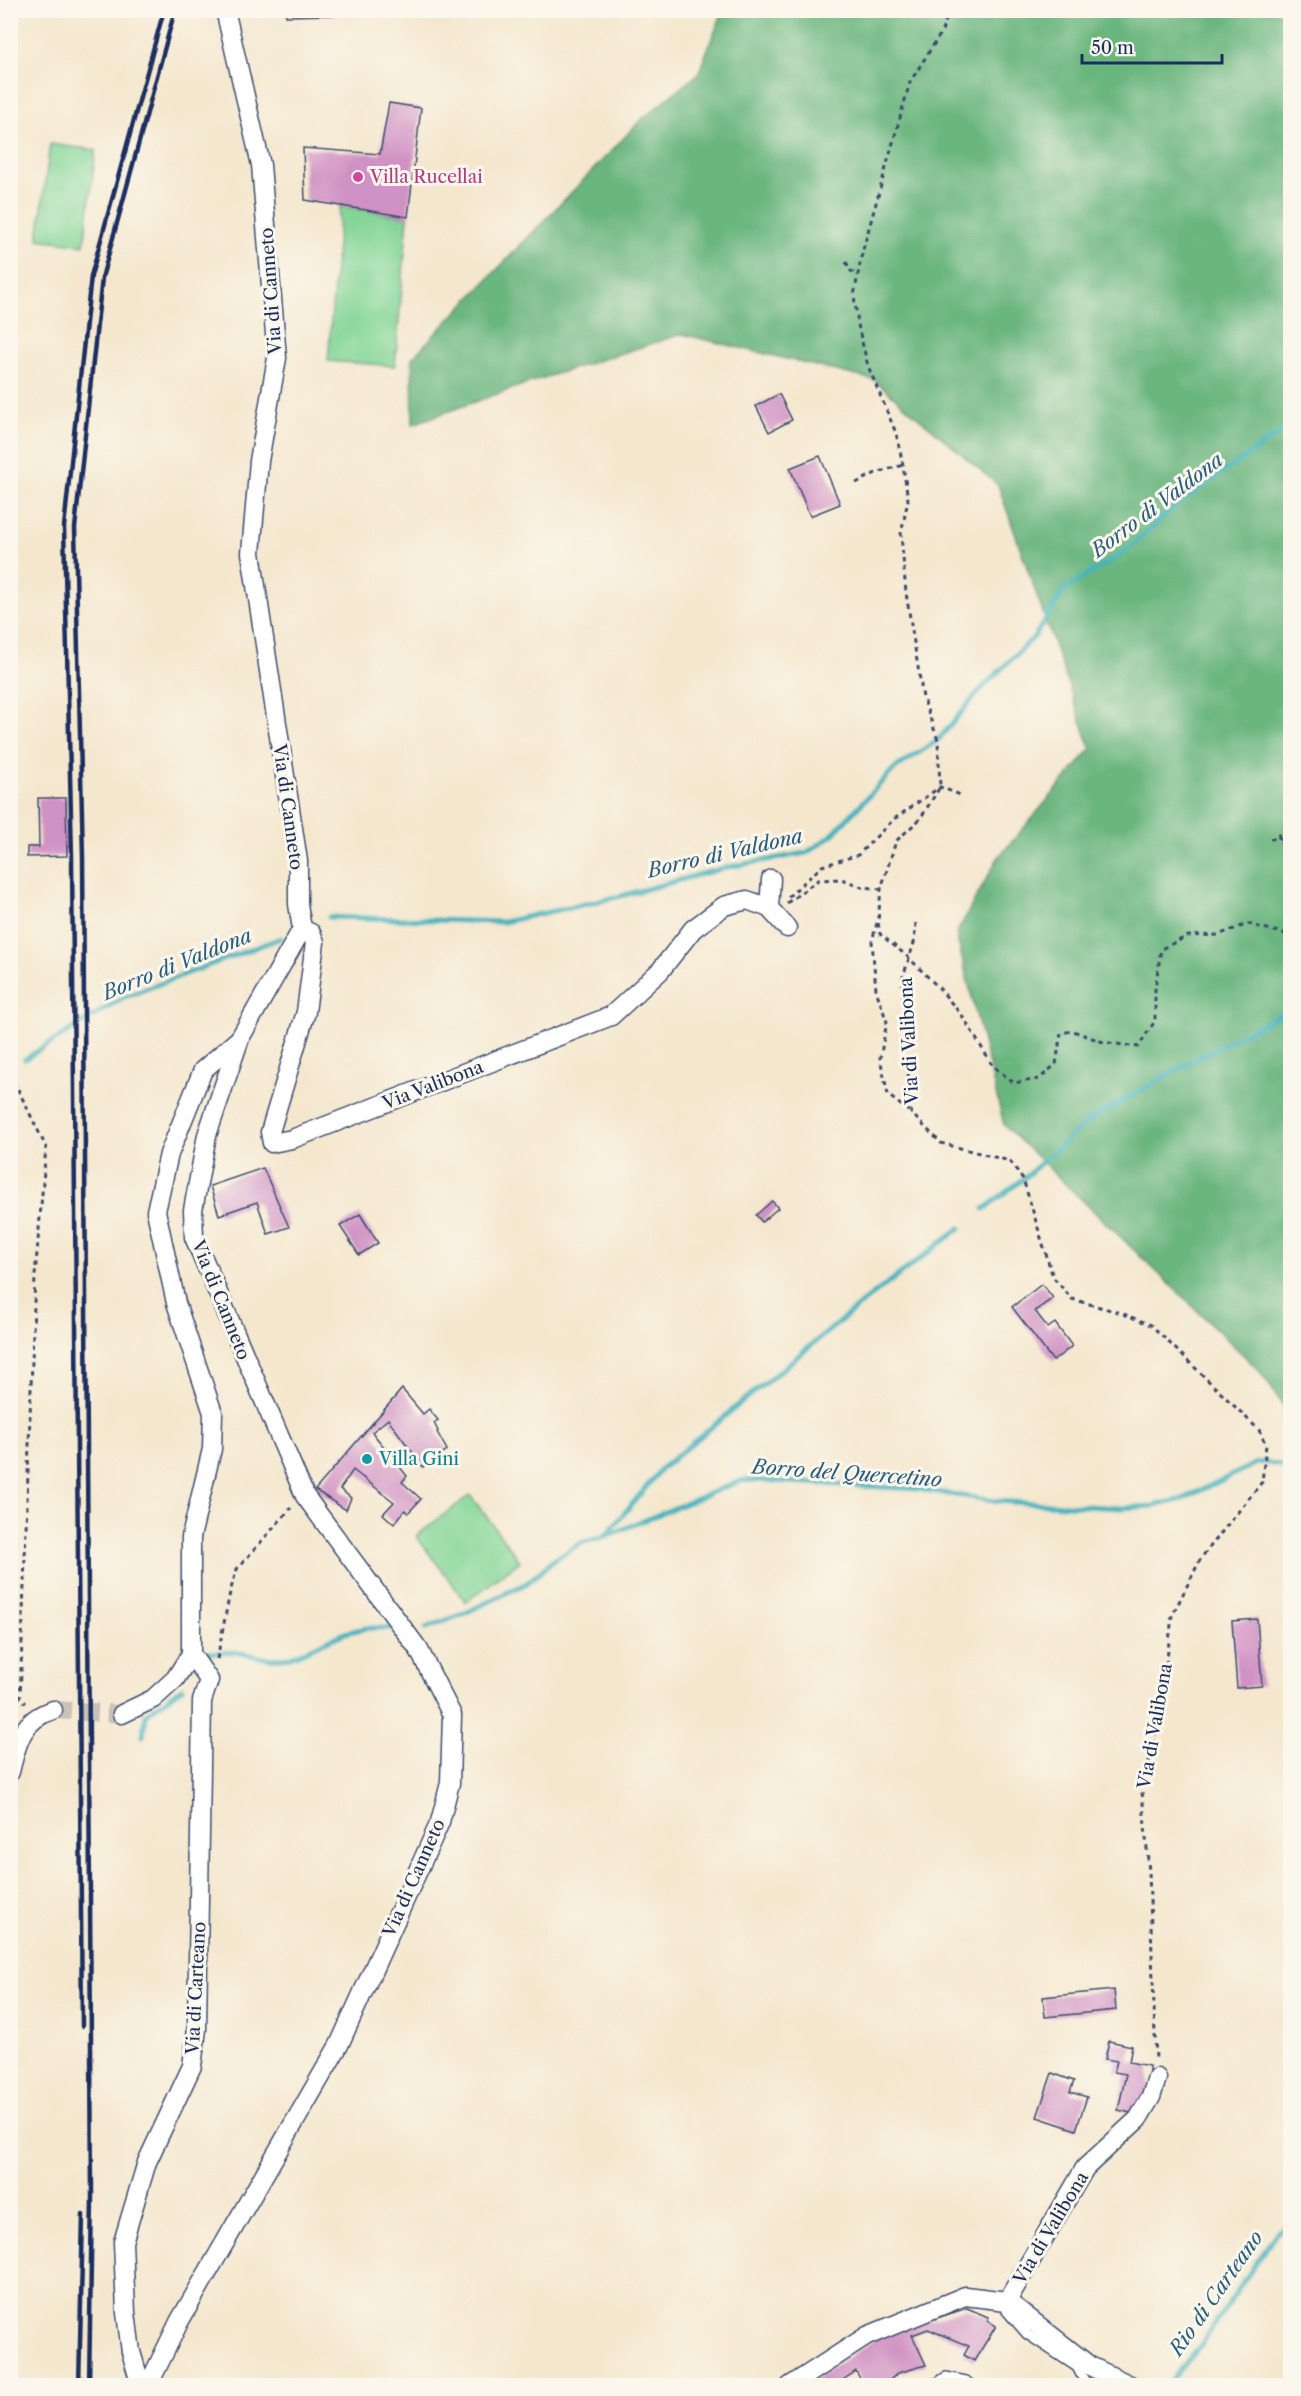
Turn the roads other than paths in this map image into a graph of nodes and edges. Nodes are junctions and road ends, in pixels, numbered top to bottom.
1 (222, 10) edge
2 (771, 879) dead end
3 (770, 911) junction
4 (787, 928) dead end
5 (302, 929) junction
6 (240, 1038) junction
7 (191, 1654) junction
8 (53, 1710) tunnel mouth
9 (122, 1714) tunnel mouth
10 (10, 1772) edge
11 (1157, 2078) road end
12 (1007, 2301) junction
13 (141, 2385) edge
14 (148, 2385) edge
15 (790, 2385) edge
16 (933, 2385) edge
17 (972, 2385) edge
18 (1087, 2385) edge
19 (1132, 2385) edge

1 - 5 street, Via di Canneto
2 - 3 street
3 - 4 street
3 - 5 street, Via Valibona
5 - 6 street, Via di Canneto
6 - 7 street
6 - 14 street, Via di Canneto
7 - 9 street
7 - 13 street, Via di Carteano
8 - 10 street
11 - 12 street, Via di Valibona
12 - 15 street
12 - 18 lane
12 - 19 street
16 - 17 lane

